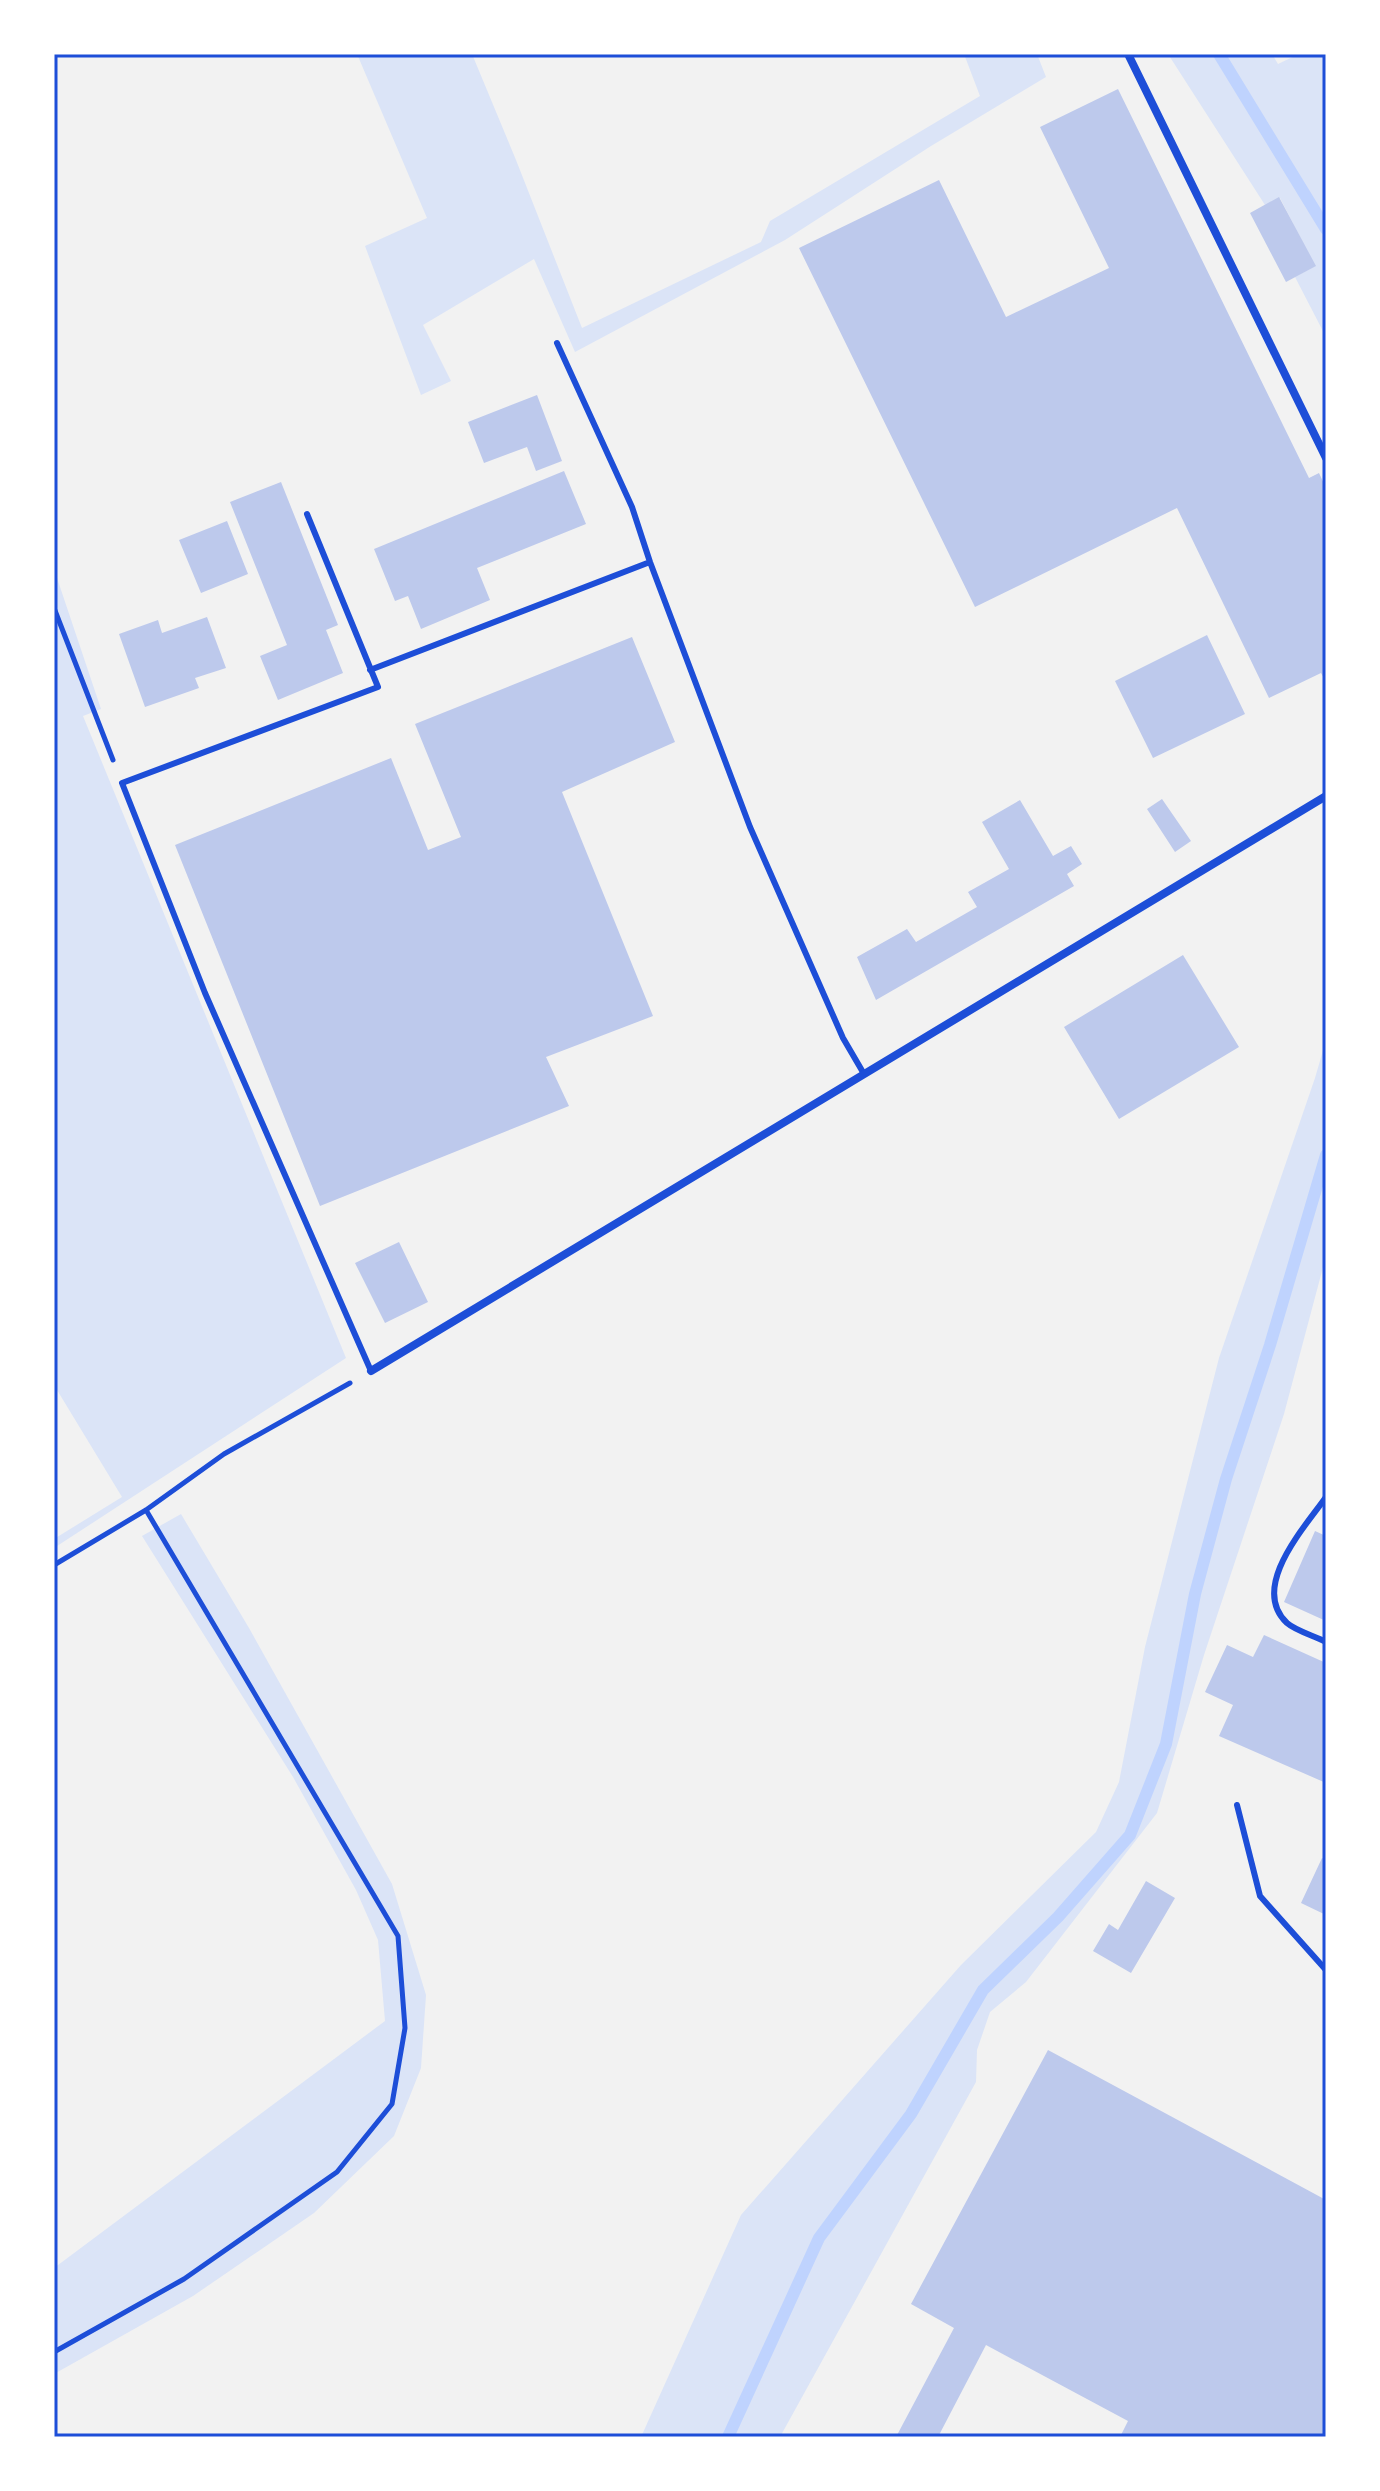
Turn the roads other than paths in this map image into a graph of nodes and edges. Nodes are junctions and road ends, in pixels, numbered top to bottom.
1 (1128, 54) edge
2 (557, 343) dead end
3 (1326, 458) edge
4 (307, 514) dead end
5 (650, 562) junction
6 (370, 670) junction
7 (1326, 796) edge
8 (864, 1074) junction
9 (371, 1371) joint
10 (1326, 1497) edge
11 (1326, 1642) edge
12 (1237, 1805) dead end
13 (1326, 1970) edge

1 - 3 street
2 - 5 lane
4 - 6 lane
5 - 6 lane
5 - 8 lane
6 - 9 lane
7 - 8 street
8 - 9 street
10 - 11 lane
12 - 13 lane

